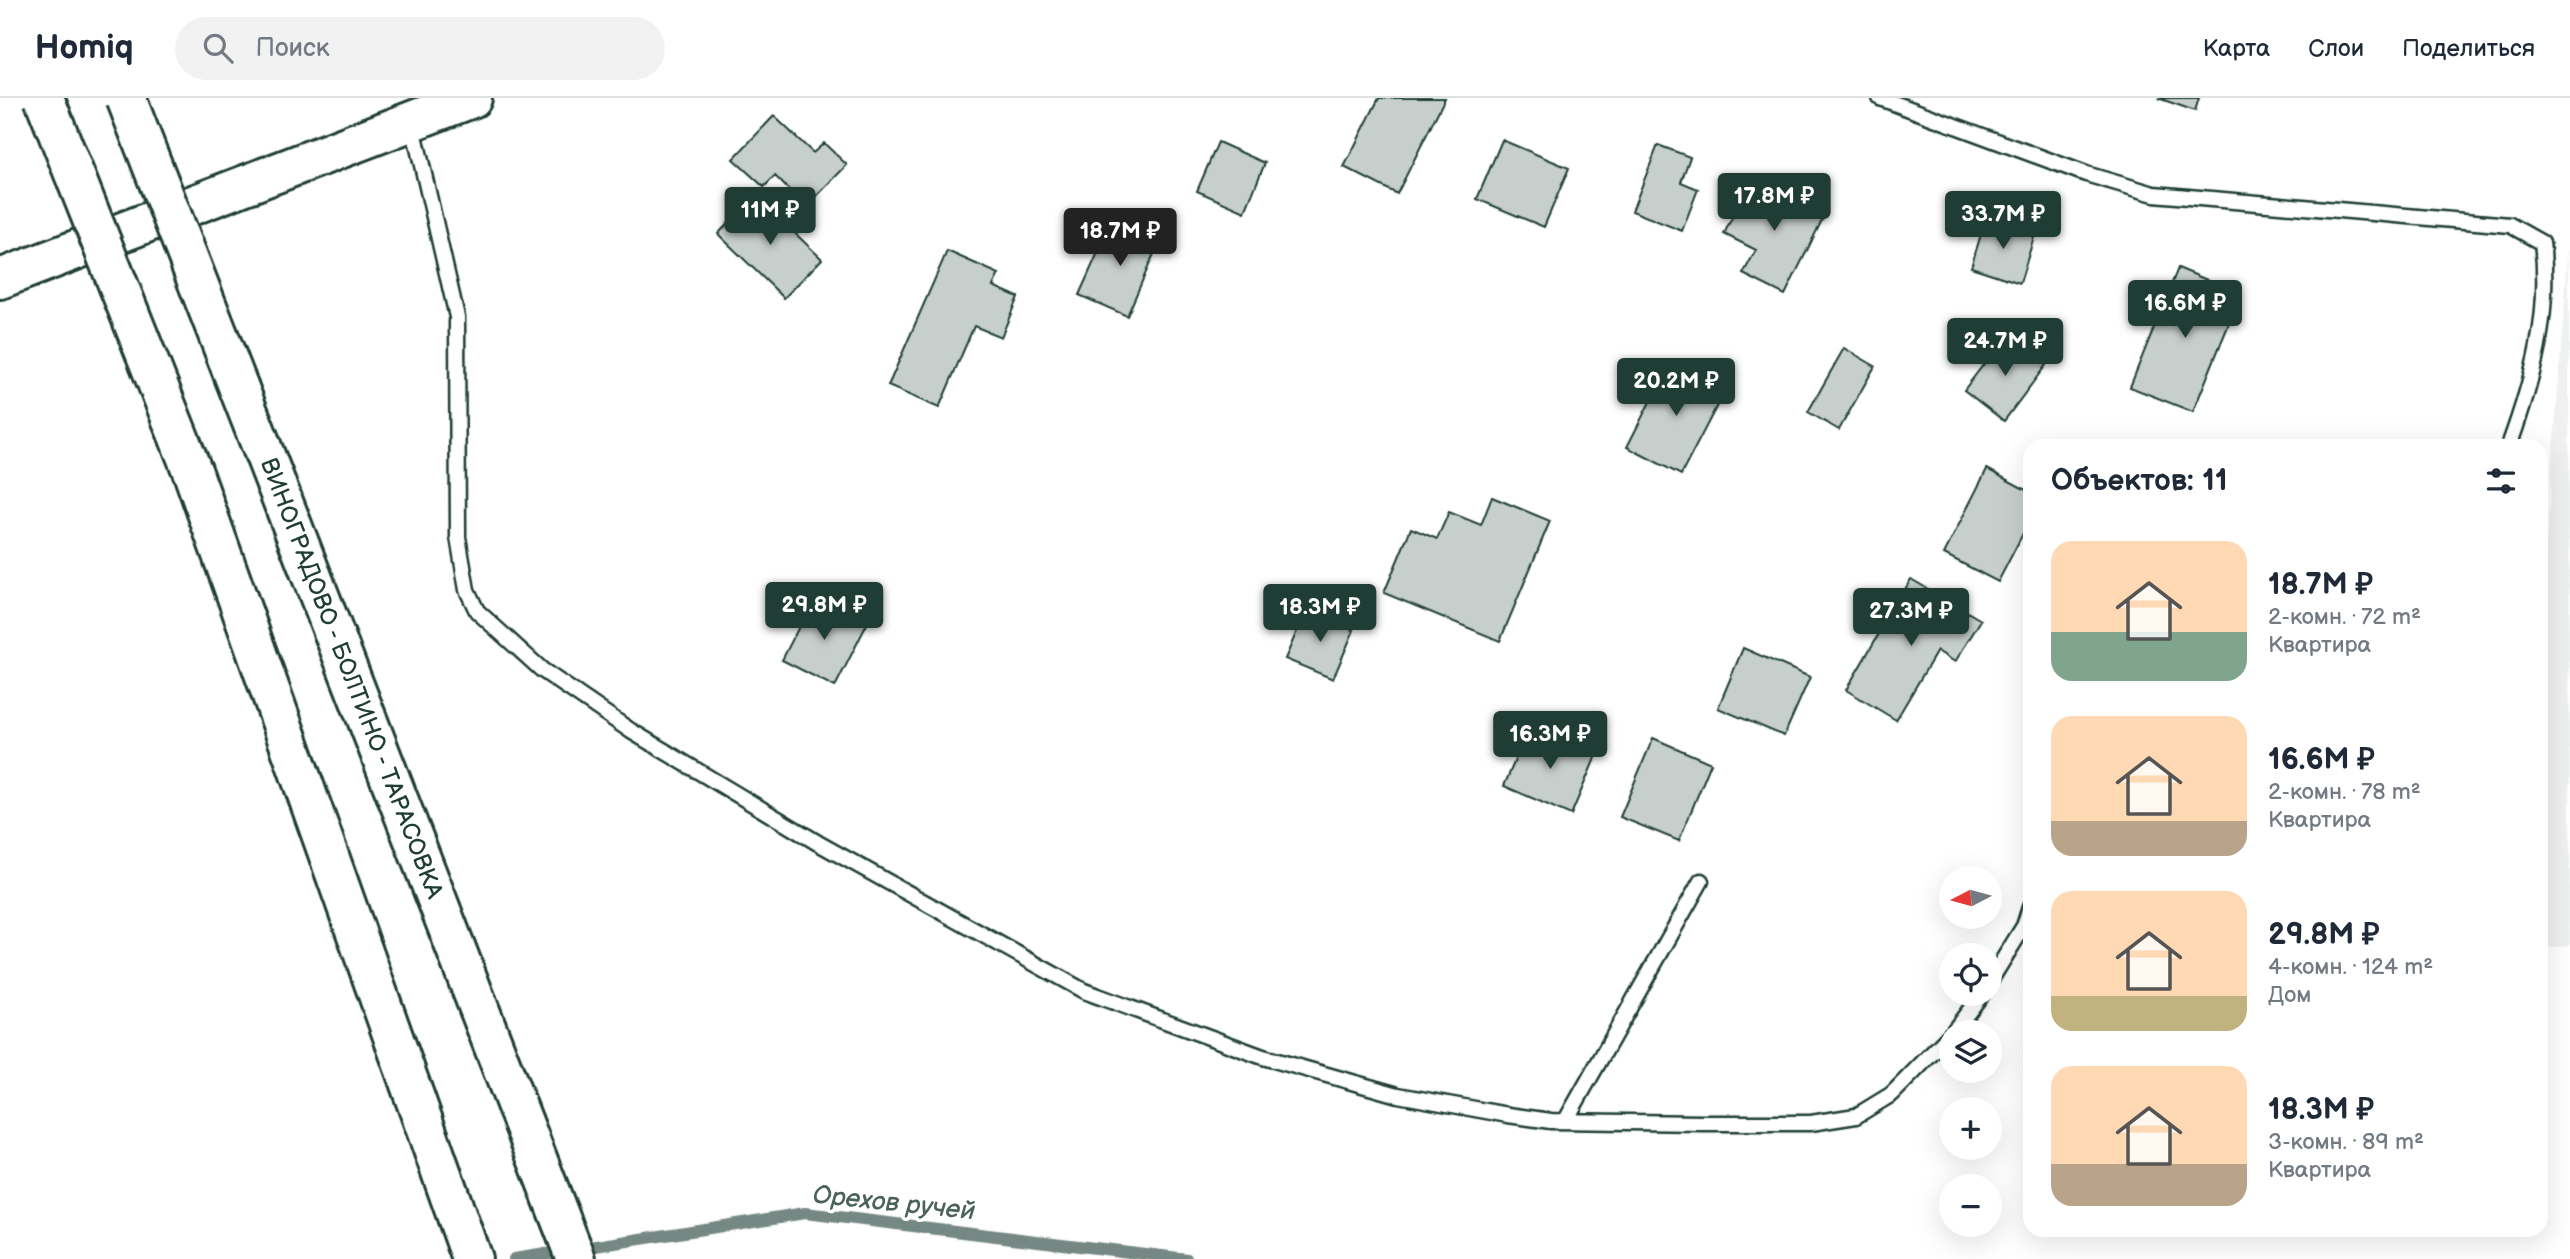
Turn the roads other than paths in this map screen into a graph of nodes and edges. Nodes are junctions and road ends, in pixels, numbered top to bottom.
1 (44, 98) edge
2 (126, 98) edge
3 (472, 98) edge
4 (1880, 98) edge
5 (412, 121) junction
6 (0, 279) edge
7 (2512, 439) edge
8 (1701, 881) dead end
9 (2023, 928) edge
10 (2002, 962) edge
11 (1973, 1006) edge
12 (1962, 1020) edge
13 (1939, 1046) edge
14 (1566, 1121) junction
15 (472, 1259) edge
16 (576, 1259) edge

1 - 15 main road, bridge
2 - 16 main road, ВИНОГРАДОВО - БОЛТИНО - ТАРАСОВКА, bridge
3 - 5 main road
4 - 7 lane
5 - 6 main road
5 - 14 lane
8 - 14 lane
9 - 10 lane
11 - 12 lane
13 - 14 lane

